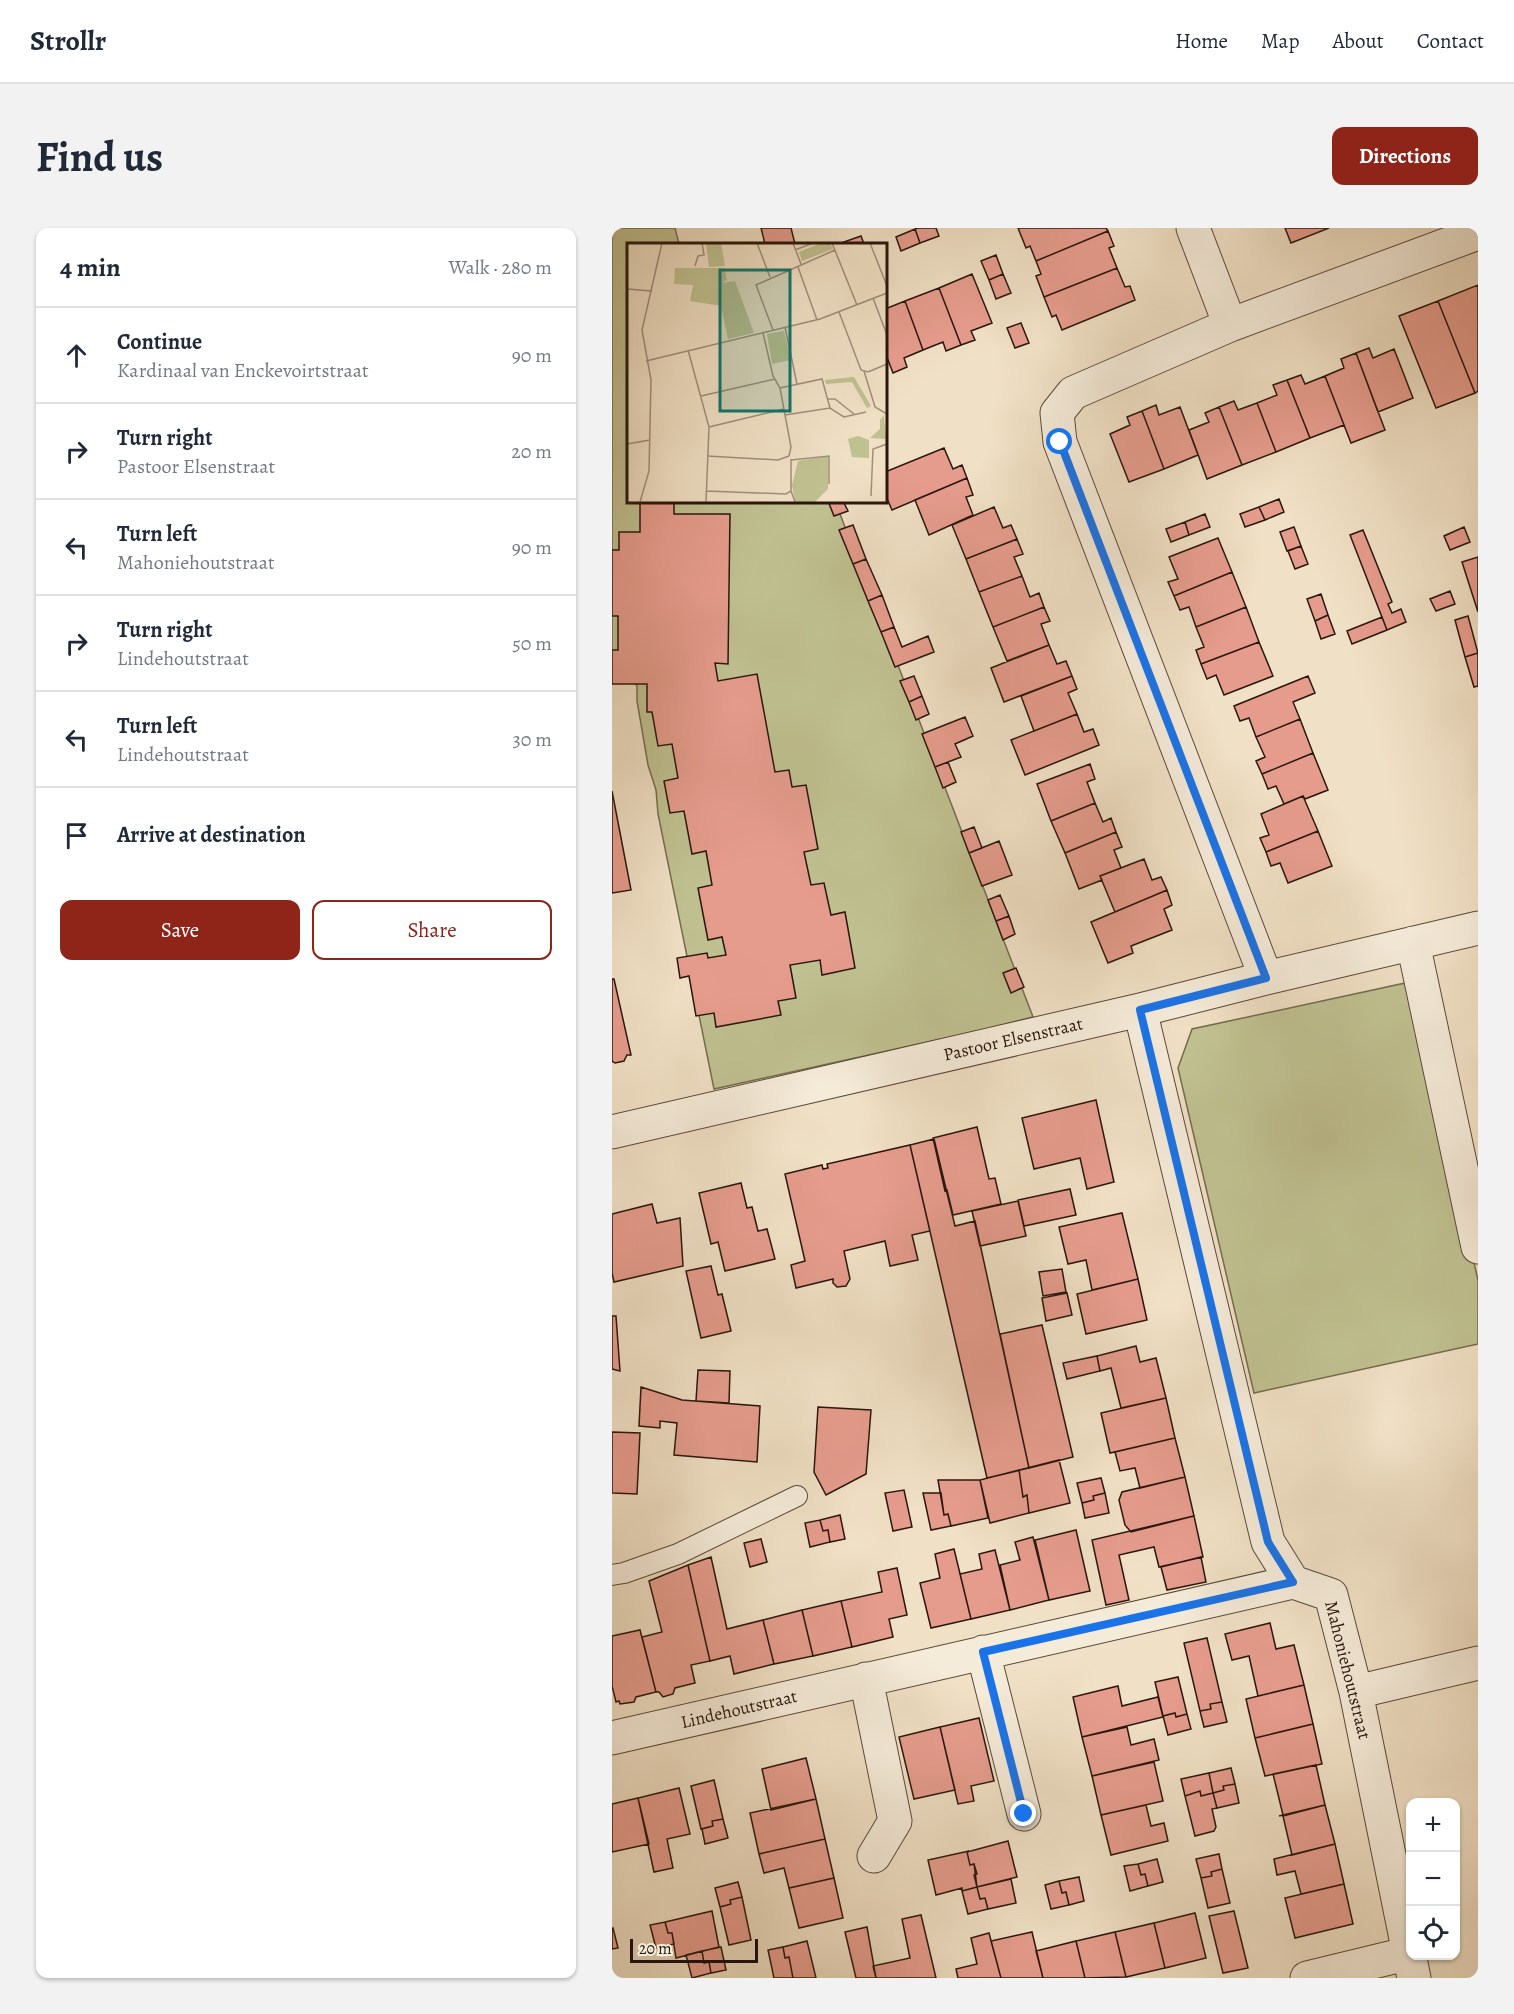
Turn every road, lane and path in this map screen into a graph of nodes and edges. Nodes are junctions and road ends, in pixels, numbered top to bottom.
1 (1193, 228) edge
2 (1478, 232) edge
3 (1230, 325) junction
4 (1478, 928) edge
5 (1413, 943) junction
6 (1266, 978) junction
7 (1140, 1010) junction
8 (612, 1132) edge
9 (1478, 1247) edge
10 (797, 1496) dead end
11 (612, 1575) edge
12 (1293, 1582) junction
13 (983, 1652) junction
14 (1478, 1663) edge
15 (866, 1679) junction
16 (1356, 1692) junction
17 (612, 1738) edge
18 (1024, 1814) dead end
19 (874, 1856) dead end
20 (1406, 1934) edge
21 (1406, 1954) edge
22 (1411, 1960) edge
23 (1307, 1978) edge
24 (1414, 1978) edge

1 - 3 street
2 - 3 street
3 - 6 street
4 - 5 street, Pastoor Elsenstraat
5 - 6 street, Pastoor Elsenstraat
5 - 9 street
6 - 7 street, Pastoor Elsenstraat
7 - 8 street, Pastoor Elsenstraat
7 - 12 street
10 - 11 lane
12 - 13 street, Lindehoutstraat
12 - 16 street, Mahoniehoutstraat
13 - 15 street, Lindehoutstraat
13 - 18 street
14 - 16 street
15 - 17 street, Lindehoutstraat
15 - 19 street
16 - 20 street, Mahoniehoutstraat
21 - 23 street
22 - 24 street, Mahoniehoutstraat

